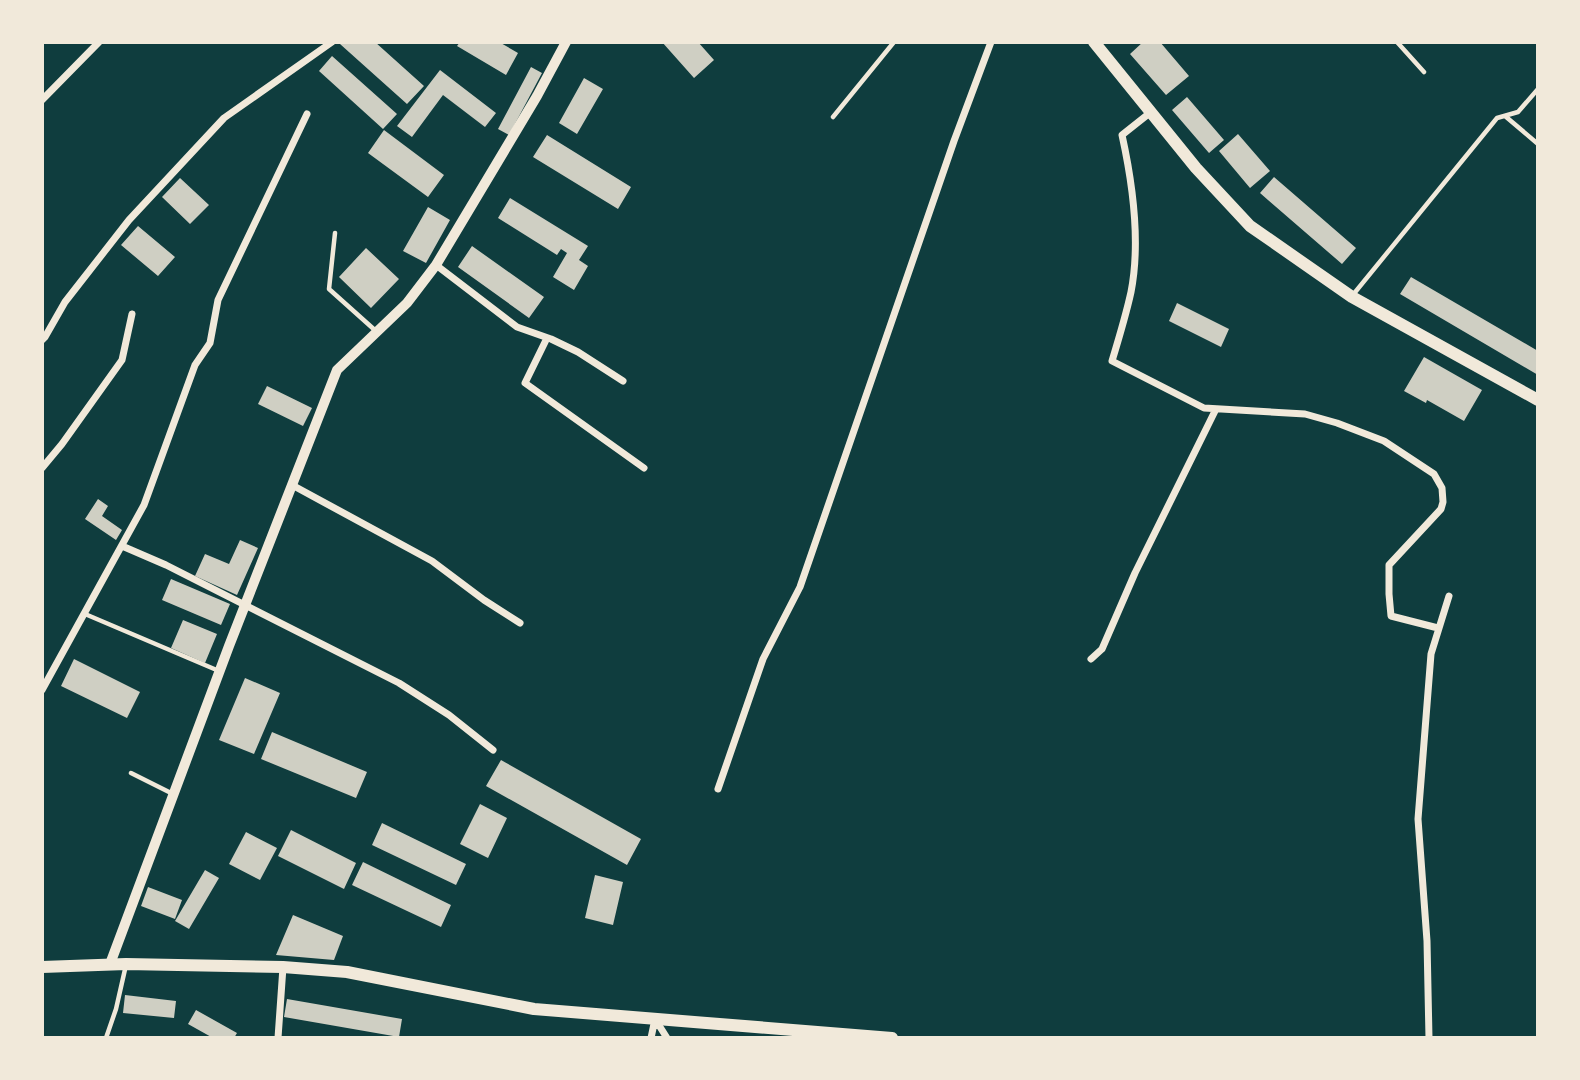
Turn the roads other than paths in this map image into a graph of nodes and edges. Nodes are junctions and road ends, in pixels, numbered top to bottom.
1 (99, 42) edge
2 (331, 42) edge
3 (894, 42) edge
4 (991, 42) edge
5 (1094, 42) edge
6 (1397, 42) edge
7 (562, 43) edge
8 (1424, 72) dead end
9 (1538, 89) edge
10 (42, 100) edge
11 (1151, 112) junction
12 (307, 114) dead end
13 (1504, 116) junction
14 (833, 117) dead end
15 (1538, 144) edge
16 (335, 233) dead end
17 (436, 265) junction
18 (1352, 297) junction
19 (132, 314) dead end
20 (377, 332) junction
21 (547, 338) junction
22 (42, 340) edge
23 (622, 381) dead end
24 (1538, 400) edge
25 (1216, 409) junction
26 (42, 468) edge
27 (644, 468) dead end
28 (292, 485) junction
29 (122, 546) junction
30 (1449, 596) dead end
31 (244, 606) junction
32 (85, 614) junction
33 (520, 623) dead end
34 (1438, 628) junction
35 (1091, 659) dead end
36 (219, 671) junction
37 (42, 691) edge
38 (494, 750) dead end
39 (131, 773) dead end
40 (718, 789) dead end
41 (173, 794) junction
42 (110, 964) junction
43 (126, 964) junction
44 (42, 967) edge
45 (283, 967) junction
46 (655, 1018) junction
47 (106, 1038) edge
48 (278, 1038) edge
49 (651, 1038) edge
50 (667, 1038) edge
51 (892, 1038) edge
52 (1429, 1038) edge

1 - 10 street
2 - 22 street
3 - 14 lane
4 - 40 street
5 - 11 main road
6 - 8 lane
7 - 17 street
9 - 13 lane
11 - 18 main road
11 - 25 street
12 - 29 street
13 - 15 lane
13 - 18 lane
16 - 20 lane
17 - 20 street
17 - 21 street
18 - 24 main road
19 - 26 street
20 - 28 street
21 - 23 street
21 - 27 street
25 - 34 street
25 - 35 street
28 - 31 street
28 - 33 street
29 - 31 street
29 - 32 street
30 - 34 street
31 - 36 street
31 - 38 street
32 - 36 lane
32 - 37 street
34 - 52 street
36 - 41 street
39 - 41 lane
41 - 42 street
42 - 43 main road
42 - 44 main road
43 - 45 main road
43 - 47 lane
45 - 46 main road
45 - 48 street
46 - 49 street
46 - 50 street
46 - 51 main road

